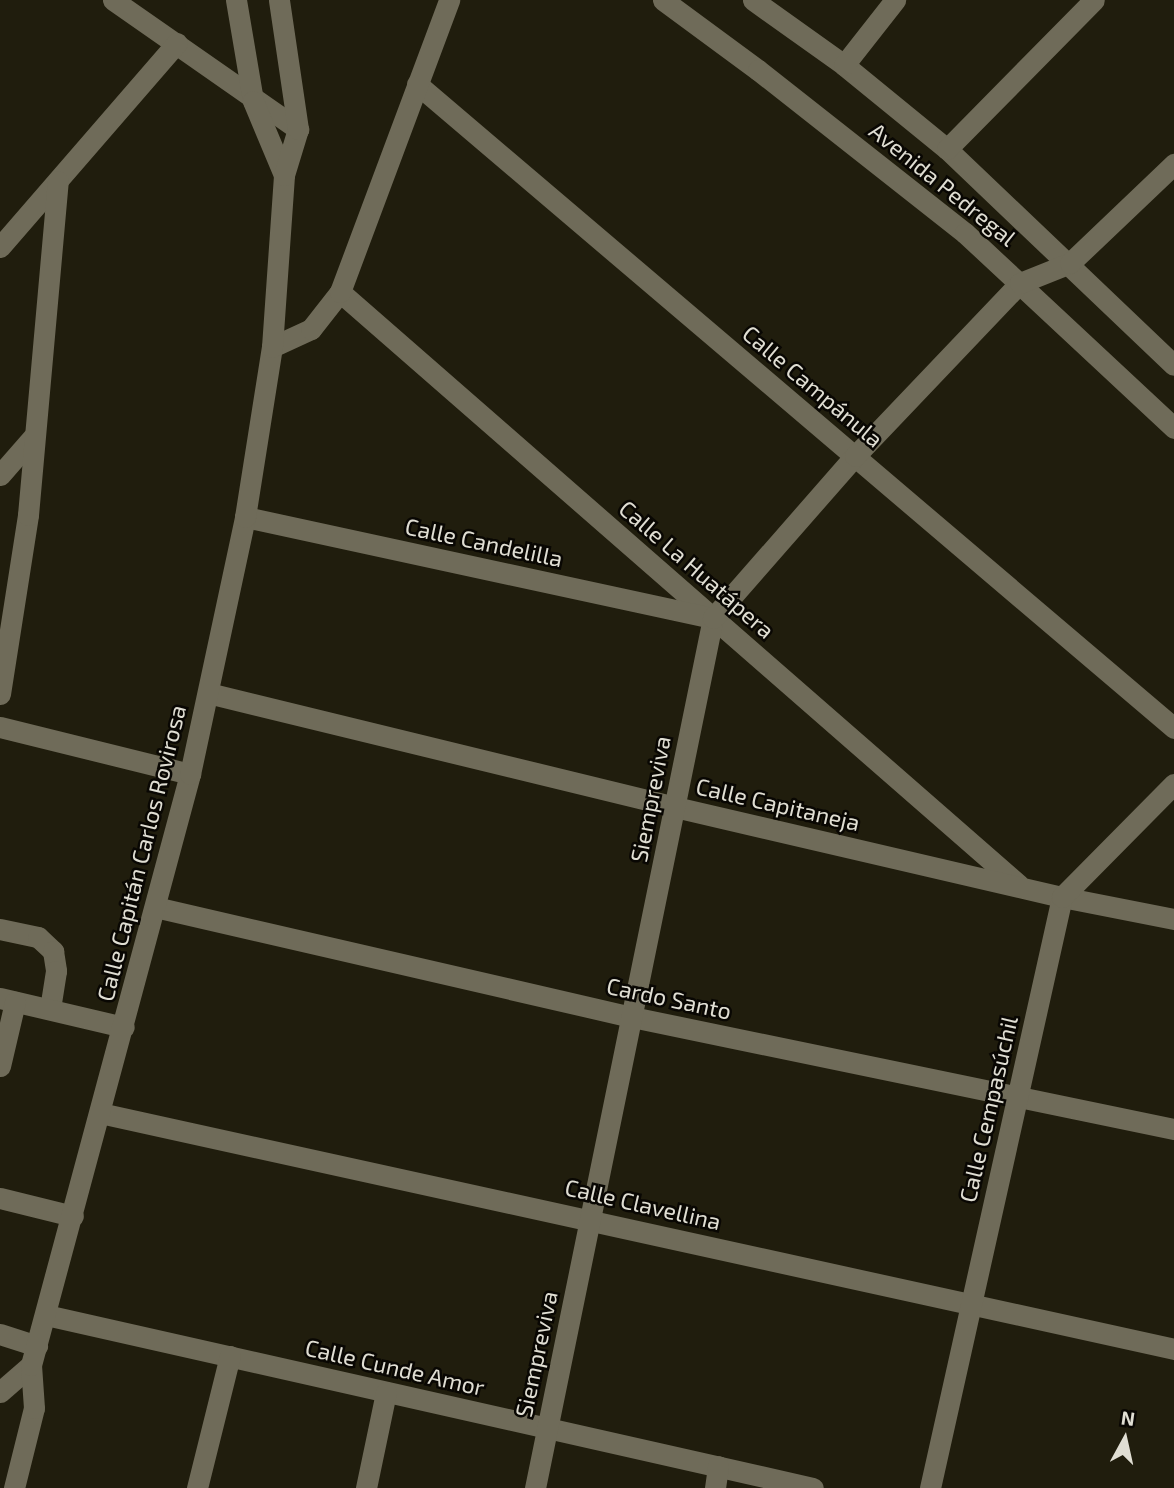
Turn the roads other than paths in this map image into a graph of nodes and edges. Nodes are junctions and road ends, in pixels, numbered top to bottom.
1 (113, 0) edge
2 (236, 0) edge
3 (279, 0) edge
4 (449, 0) edge
5 (663, 0) edge
6 (753, 0) edge
7 (895, 0) edge
8 (1094, 0) edge
9 (177, 43) junction
10 (844, 65) junction
11 (417, 84) junction
12 (253, 101) junction
13 (298, 129) junction
14 (947, 149) junction
15 (1174, 164) edge
16 (284, 175) junction
17 (58, 181) junction
18 (0, 247) edge
19 (1070, 263) junction
20 (1020, 283) junction
21 (340, 292) junction
22 (272, 347) junction
23 (1174, 365) edge
24 (1174, 428) edge
25 (33, 437) junction
26 (855, 456) junction
27 (0, 475) edge
28 (245, 517) junction
29 (713, 618) junction
30 (208, 693) junction
31 (0, 694) edge
32 (0, 727) edge
33 (1174, 728) edge
34 (190, 774) junction
35 (1174, 784) edge
36 (675, 807) junction
37 (1021, 886) junction
38 (1062, 897) junction
39 (155, 907) junction
40 (1174, 919) edge
41 (0, 929) edge
42 (8, 1000) edge
43 (50, 1009) junction
44 (632, 1017) junction
45 (124, 1027) junction
46 (0, 1066) edge
47 (1017, 1099) junction
48 (100, 1113) junction
49 (1174, 1129) edge
50 (0, 1198) edge
51 (73, 1216) junction
52 (591, 1219) junction
53 (972, 1304) junction
54 (46, 1315) junction
55 (0, 1334) edge
56 (1174, 1349) edge
57 (34, 1356) junction
58 (230, 1356) junction
59 (0, 1392) edge
60 (386, 1392) junction
61 (547, 1428) junction
62 (718, 1466) junction
63 (14, 1488) edge
64 (197, 1488) edge
65 (366, 1488) edge
66 (535, 1488) edge
67 (715, 1488) edge
68 (813, 1488) edge
69 (930, 1488) edge

1 - 9 street
2 - 12 street, Calle Capitán Carlos Rovirosa
3 - 13 street, Calle Capitán Carlos Rovirosa
4 - 11 street
5 - 20 street, Avenida Pedregal
6 - 10 street, Avenida Pedregal
7 - 10 street
8 - 14 street
9 - 12 street
9 - 17 street
10 - 14 street, Avenida Pedregal
11 - 21 street
11 - 26 street, Calle Campánula
12 - 13 street
12 - 16 street, Calle Capitán Carlos Rovirosa
13 - 16 street, Calle Capitán Carlos Rovirosa
14 - 19 street, Avenida Pedregal
15 - 19 street
16 - 22 street, Calle Capitán Carlos Rovirosa
17 - 18 street
17 - 25 street
19 - 20 street, Siempreviva
19 - 23 street, Avenida Pedregal
20 - 24 street, Avenida Pedregal
20 - 26 street, Siempreviva
21 - 22 street
21 - 29 street, Calle La Huatápera
22 - 28 street, Calle Capitán Carlos Rovirosa
25 - 27 street
25 - 31 street
26 - 29 street, Siempreviva
26 - 33 street, Calle Campánula
28 - 29 street, Calle Candelilla
28 - 30 street, Calle Capitán Carlos Rovirosa
29 - 36 street, Siempreviva
29 - 37 street, Calle La Huatápera
30 - 34 street, Calle Capitán Carlos Rovirosa
30 - 36 street, Calle Capitaneja
32 - 34 street
34 - 39 street, Calle Capitán Carlos Rovirosa
35 - 38 street
36 - 37 street, Calle Capitaneja
36 - 44 street, Siempreviva
37 - 38 street, Calle Capitaneja
38 - 40 street, Calle Capitaneja
38 - 47 street, Calle Cempasúchil
39 - 44 street, Cardo Santo
39 - 45 street, Calle Capitán Carlos Rovirosa
41 - 43 street
42 - 43 street
42 - 46 street
43 - 45 street
44 - 47 street, Cardo Santo
44 - 52 street, Siempreviva
45 - 48 street, Calle Capitán Carlos Rovirosa
47 - 49 street, Cardo Santo
47 - 53 street, Calle Cempasúchil
48 - 51 street, Calle Capitán Carlos Rovirosa
48 - 52 street, Calle Clavellina
50 - 51 street
51 - 54 street, Calle Capitán Carlos Rovirosa
52 - 53 street, Calle Clavellina
52 - 61 street, Siempreviva
53 - 56 street, Calle Clavellina
53 - 69 street, Calle Cempasúchil
54 - 57 street, Calle Capitán Carlos Rovirosa
54 - 58 street, Calle Cunde Amor
55 - 57 street
57 - 59 street
57 - 63 street, Calle Capitán Carlos Rovirosa
58 - 60 street, Calle Cunde Amor
58 - 64 street
60 - 61 street, Calle Cunde Amor
60 - 65 street
61 - 62 street, Calle Cunde Amor
61 - 66 street, Siempreviva
62 - 67 street
62 - 68 street, Calle Cunde Amor

